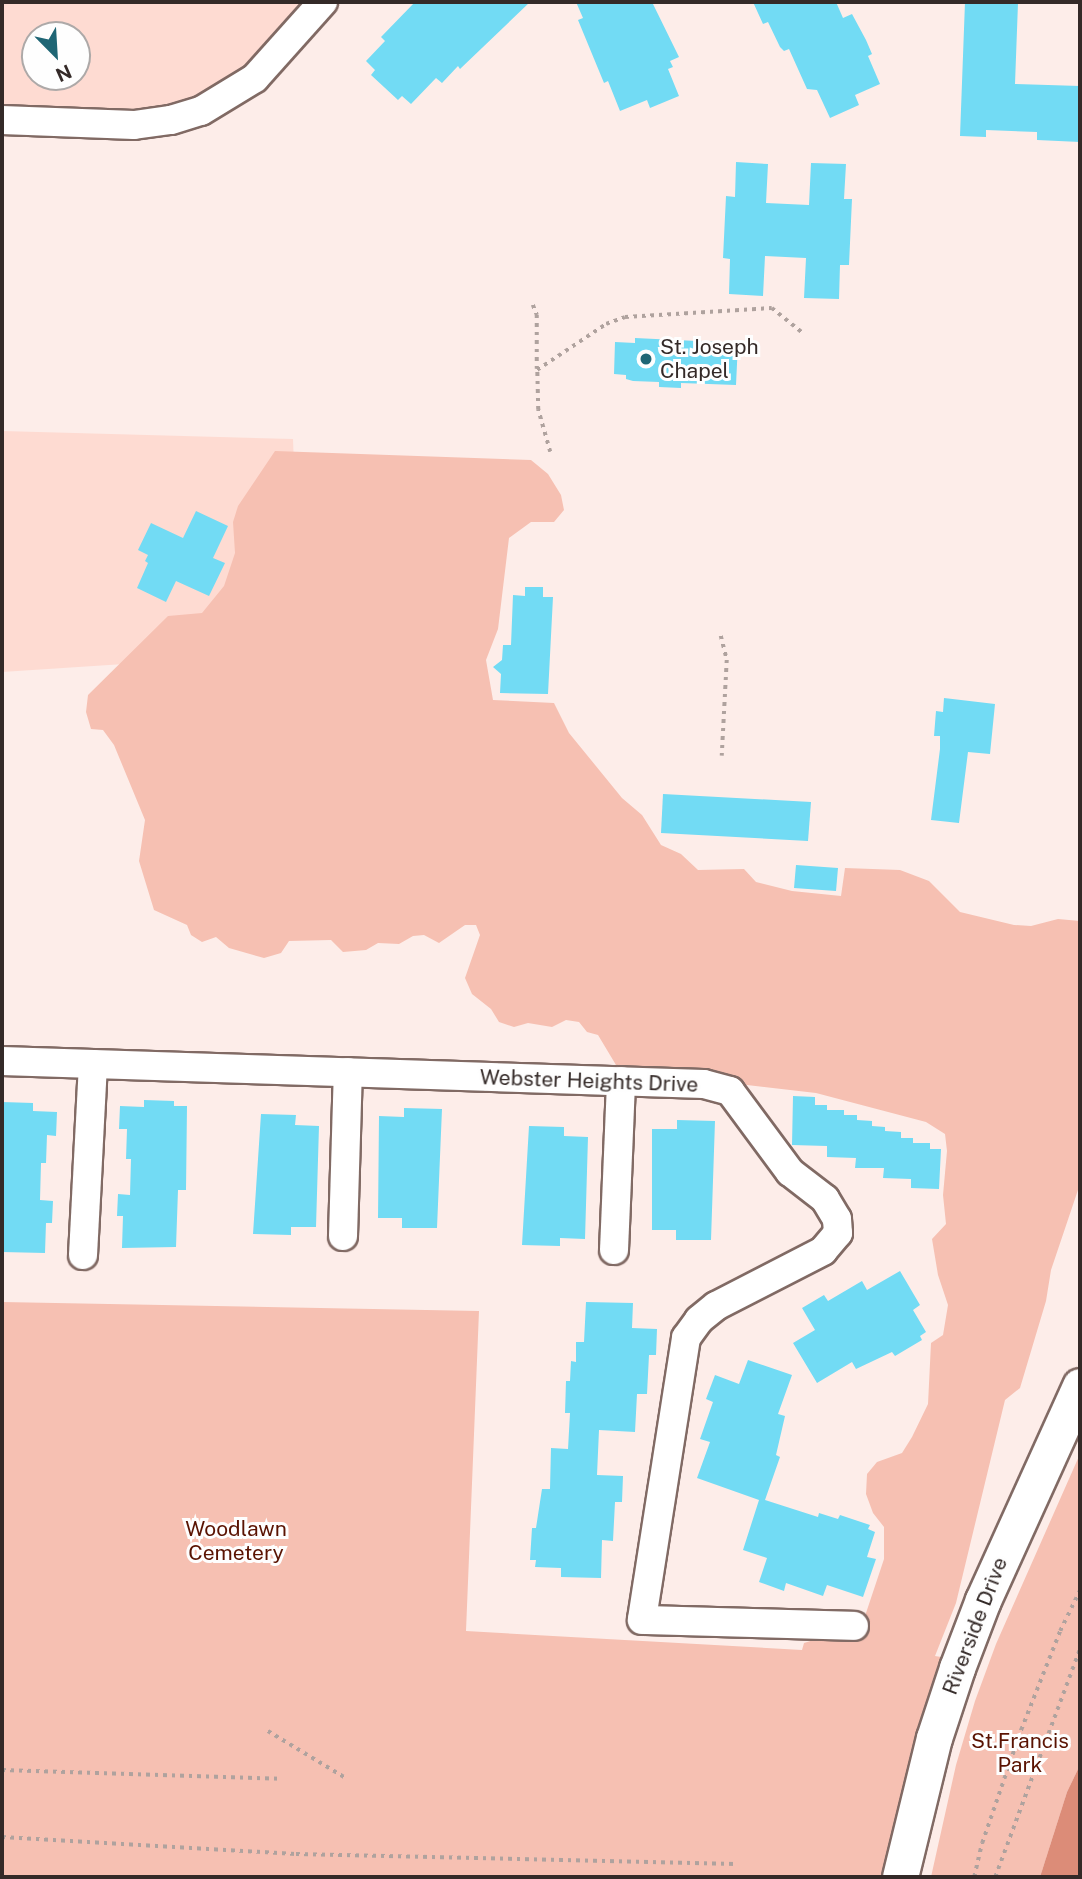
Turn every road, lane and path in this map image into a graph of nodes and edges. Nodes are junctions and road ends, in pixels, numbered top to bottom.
1 (323, 2) edge
2 (2, 120) edge
3 (533, 305) dead end
4 (802, 332) dead end
5 (537, 370) junction
6 (550, 452) dead end
7 (721, 636) dead end
8 (722, 756) dead end
9 (2, 1061) edge
10 (93, 1064) junction
11 (348, 1072) junction
12 (621, 1082) junction
13 (343, 1236) dead end
14 (614, 1250) dead end
15 (83, 1255) dead end
16 (1080, 1386) edge
17 (1080, 1590) edge
18 (854, 1626) dead end
19 (1080, 1649) edge
20 (268, 1731) dead end
21 (2, 1770) edge
22 (344, 1777) dead end
23 (282, 1779) dead end
24 (2, 1836) edge
25 (736, 1864) dead end
26 (900, 1877) edge
27 (974, 1877) edge
28 (995, 1877) edge

1 - 2 street
3 - 5 path
4 - 5 path
5 - 6 path
7 - 8 path
9 - 10 street, Webster Heights Drive
10 - 11 street, Webster Heights Drive
10 - 15 street
11 - 12 street, Webster Heights Drive
11 - 13 street
12 - 14 street
12 - 18 street, Webster Heights Drive
16 - 26 main road, Riverside Drive
17 - 27 path
19 - 28 path
20 - 22 path
21 - 23 path
24 - 25 path

